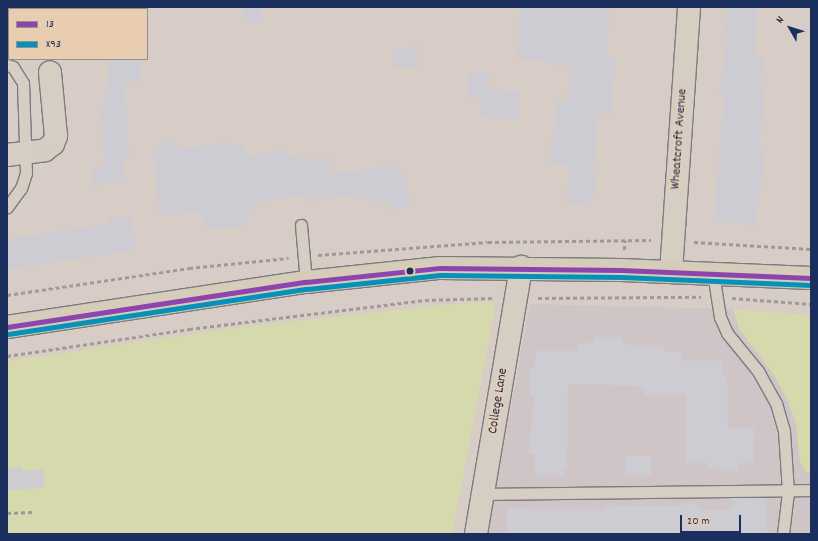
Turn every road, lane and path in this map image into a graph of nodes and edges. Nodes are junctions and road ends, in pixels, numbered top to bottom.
1 (689, 7) edge
2 (7, 65) edge
3 (50, 72) dead end
4 (26, 153) edge
5 (7, 207) edge
6 (301, 225) dead end
7 (690, 242) dead end
8 (811, 250) edge
9 (520, 267) junction
10 (672, 272) junction
11 (713, 273) junction
12 (811, 278) edge
13 (306, 282) junction
14 (714, 297) junction
15 (514, 298) junction
16 (811, 304) edge
17 (7, 327) edge
18 (7, 356) edge
19 (811, 490) edge
20 (788, 492) junction
21 (483, 494) junction
22 (33, 512) dead end
23 (7, 513) edge
24 (476, 534) edge
25 (782, 534) edge

1 - 10 street, Wheatcroft Avenue
2 - 4 lane
3 - 4 street
4 - 5 lane
6 - 13 lane
7 - 8 path
9 - 10 highway
9 - 13 highway
9 - 15 street, College Lane
10 - 11 highway
11 - 12 highway
11 - 14 lane
13 - 17 highway
14 - 15 path
14 - 16 path
14 - 20 lane
15 - 18 path
15 - 21 street, College Lane
19 - 20 lane
20 - 21 lane
20 - 25 lane
21 - 24 street, College Lane
22 - 23 path

